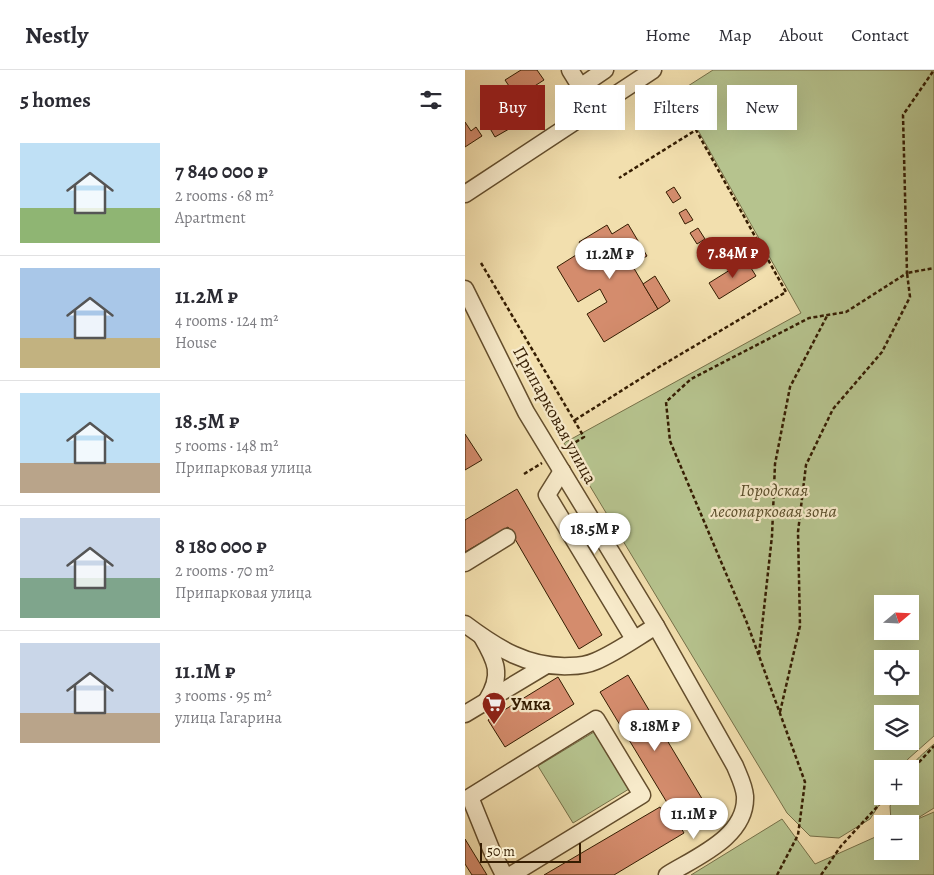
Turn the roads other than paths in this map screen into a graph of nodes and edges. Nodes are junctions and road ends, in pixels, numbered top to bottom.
1 (570, 70) edge
2 (605, 70) edge
3 (653, 70) edge
4 (579, 85) edge
5 (583, 85) edge
6 (625, 89) edge
7 (562, 130) edge
8 (465, 194) edge
9 (465, 289) edge
10 (562, 471) junction
11 (507, 537) dead end
12 (465, 563) edge
13 (465, 624) edge
14 (656, 626) junction
15 (482, 637) junction
16 (633, 640) junction
17 (545, 666) junction
18 (487, 700) junction
19 (465, 714) edge
20 (504, 875) edge
21 (511, 875) edge
22 (667, 875) edge

1 - 4 street
2 - 5 street
3 - 6 street
7 - 8 street
9 - 10 street, Припарковая улица
10 - 14 street, Припарковая улица
10 - 16 street
11 - 12 street
13 - 15 street
14 - 16 street
14 - 22 street, Припарковая улица
15 - 17 street
15 - 18 street
16 - 17 street
17 - 18 street
18 - 19 street
20 - 21 street

